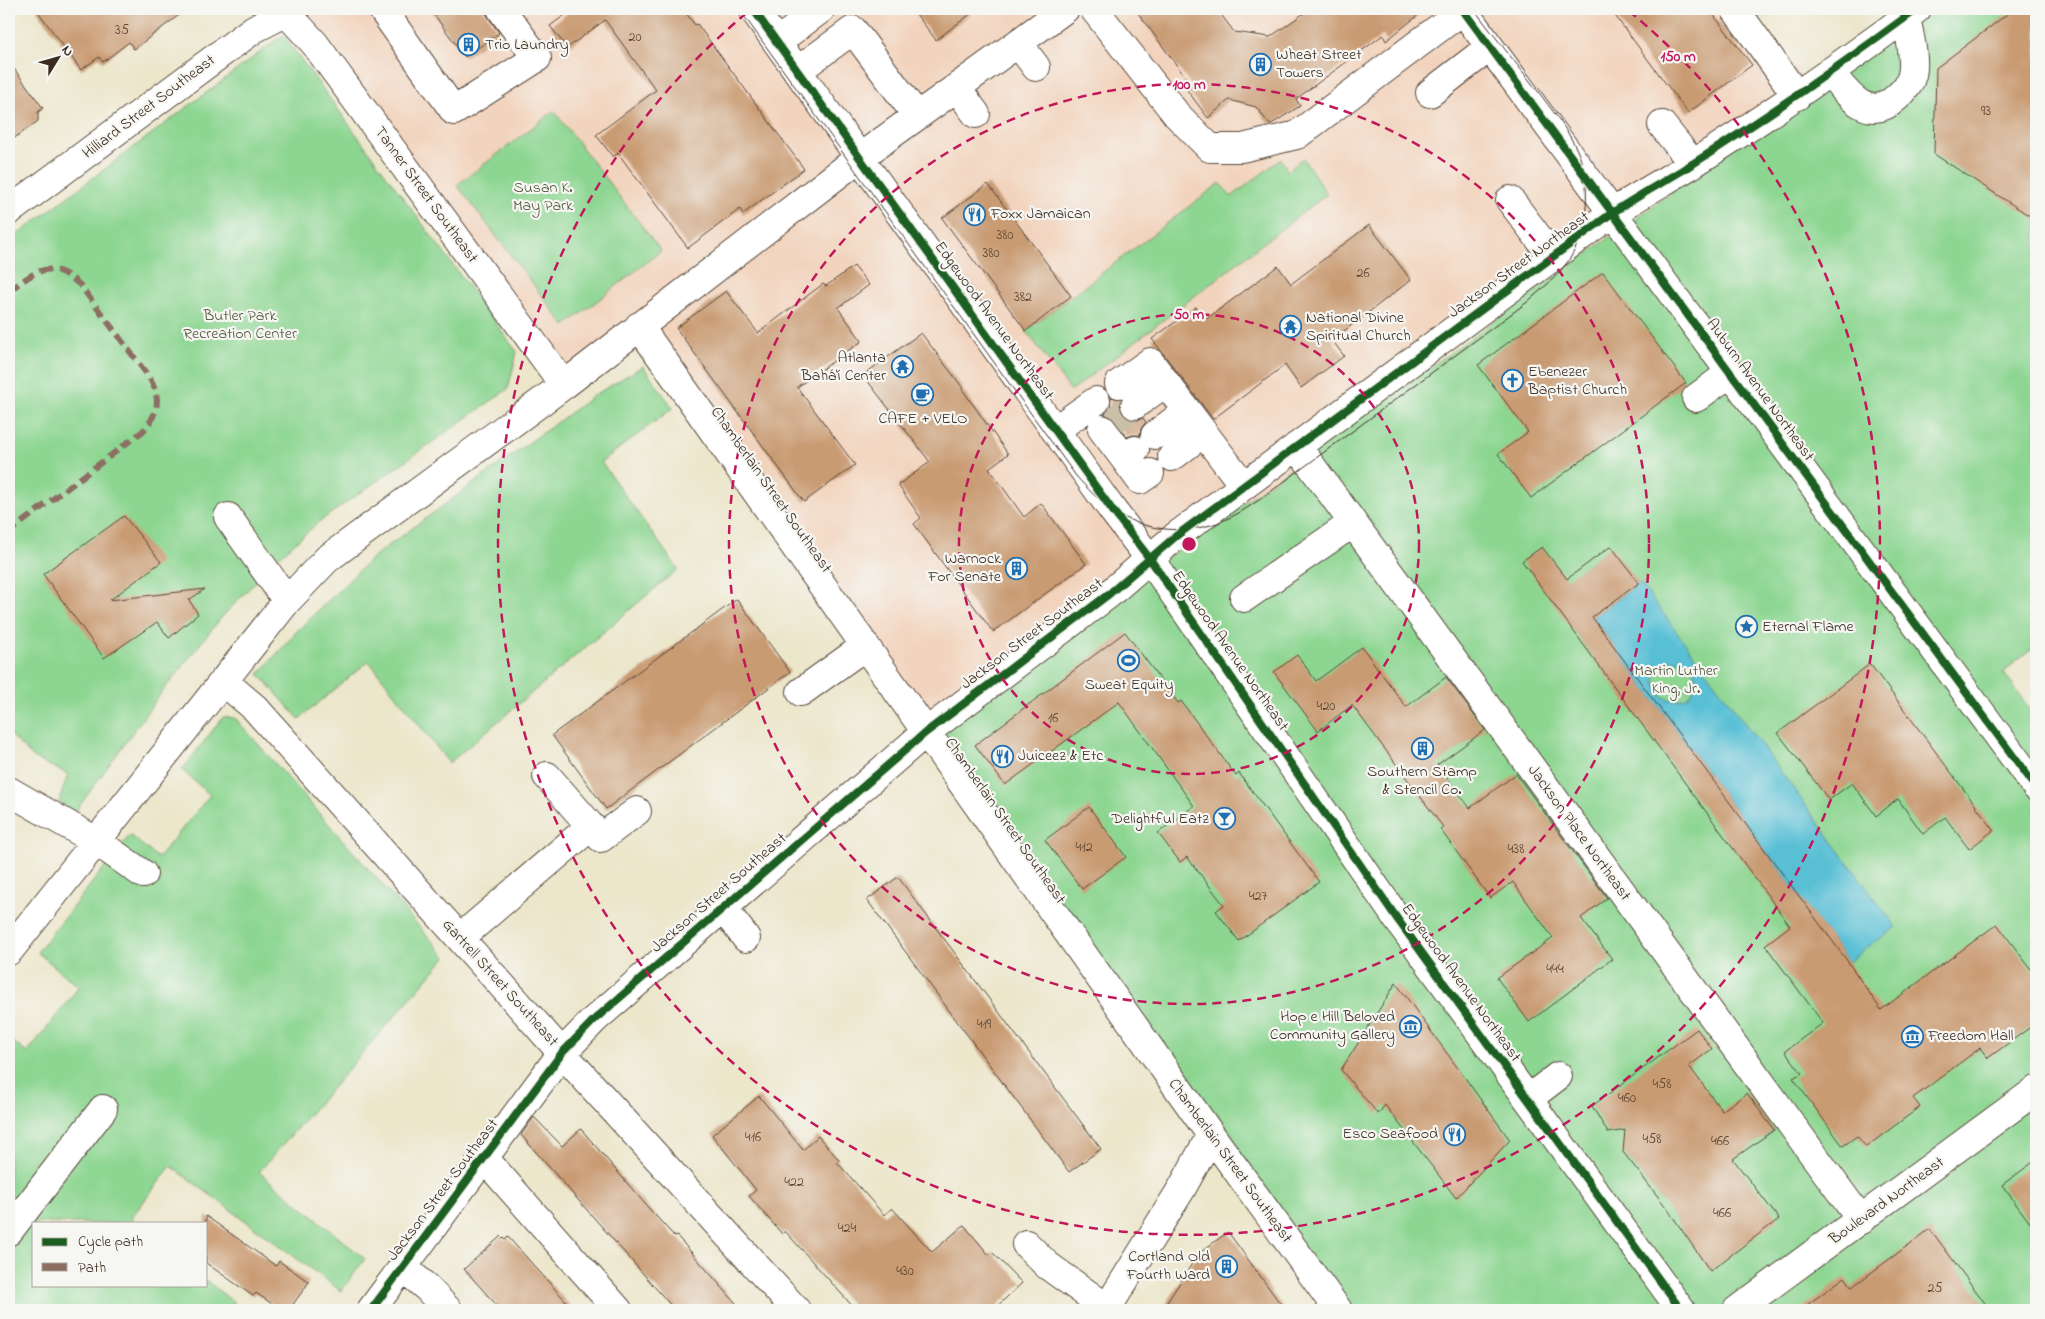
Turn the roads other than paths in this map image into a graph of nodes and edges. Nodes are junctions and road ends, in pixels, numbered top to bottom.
1 (501, 9) edge
2 (753, 9) edge
3 (822, 9) edge
4 (1065, 9) edge
5 (1094, 9) edge
6 (1462, 9) edge
7 (1735, 9) edge
8 (288, 10) edge
9 (384, 12) dead end
10 (1911, 13) edge
11 (777, 42) junction
12 (1018, 43) junction
13 (1490, 48) junction
14 (1036, 67) dead end
15 (797, 71) junction
16 (1830, 72) junction
17 (957, 88) junction
18 (1430, 93) dead end
19 (1797, 96) junction
20 (976, 114) dead end
21 (917, 116) junction
22 (1662, 125) dead end
23 (860, 158) junction
24 (1693, 164) junction
25 (1510, 200) dead end
26 (9, 211) edge
27 (1612, 213) junction
28 (1553, 257) junction
29 (639, 326) junction
30 (1730, 373) junction
31 (564, 385) junction
32 (1127, 394) tunnel mouth
33 (1696, 398) dead end
34 (1186, 411) junction
35 (1055, 430) junction
36 (1203, 433) junction
37 (1297, 446) junction
38 (1138, 448) junction
39 (1172, 457) dead end
40 (1150, 473) dead end
41 (1244, 486) junction
42 (228, 518) dead end
43 (1353, 523) junction
44 (1150, 559) junction
45 (1244, 598) dead end
46 (287, 601) junction
47 (865, 646) junction
48 (223, 681) junction
49 (801, 692) dead end
50 (925, 733) junction
51 (547, 776) dead end
52 (2036, 787) edge
53 (9, 791) edge
54 (637, 811) dead end
55 (591, 826) junction
56 (96, 841) junction
57 (142, 874) dead end
58 (722, 908) junction
59 (460, 938) junction
60 (746, 938) dead end
61 (9, 951) edge
62 (562, 1053) junction
63 (1558, 1076) dead end
64 (2036, 1090) edge
65 (1528, 1099) junction
66 (103, 1109) dead end
67 (1211, 1135) junction
68 (484, 1158) junction
69 (1861, 1220) junction
70 (9, 1231) edge
71 (1026, 1244) dead end
72 (403, 1267) junction
73 (1106, 1309) edge
74 (371, 1310) edge
75 (448, 1310) edge
76 (618, 1310) edge
77 (796, 1310) edge
78 (1338, 1310) edge
79 (1681, 1310) edge
80 (1737, 1310) edge

1 - 9 street
2 - 11 street, Edgewood Avenue Northeast
3 - 11 street
4 - 12 street
5 - 6 street
6 - 13 street, Auburn Avenue Northeast
7 - 19 street
8 - 26 street, Hilliard Street Southeast
8 - 31 street, Tanner Street Southeast
10 - 16 street, Jackson Street Northeast
10 - 16 street
11 - 15 street, Edgewood Avenue Northeast
12 - 14 street
12 - 17 street
13 - 18 street
13 - 27 street, Auburn Avenue Northeast
15 - 21 street
15 - 23 street, Edgewood Avenue Northeast
16 - 19 street, Jackson Street Northeast
17 - 20 street
17 - 21 street
19 - 24 street, Jackson Street Northeast
21 - 23 street
22 - 24 street
23 - 29 street
23 - 35 street, Edgewood Avenue Northeast
24 - 27 street, Jackson Street Northeast
25 - 28 street
27 - 28 street, Jackson Street Northeast
27 - 30 street, Auburn Avenue Northeast
28 - 37 street, Jackson Street Northeast
29 - 31 street
29 - 47 street, Chamberlain Street Southeast
30 - 33 street
30 - 52 street, Auburn Avenue Northeast
31 - 46 street
32 - 34 street
34 - 36 street
34 - 38 street
35 - 38 street
35 - 44 street, Edgewood Avenue Northeast
36 - 39 street
36 - 41 street
37 - 41 street, Jackson Street Northeast
37 - 43 street, Jackson Place Northeast
38 - 40 street
41 - 44 street, Jackson Street Northeast
42 - 46 street
43 - 45 street
43 - 69 street, Jackson Place Northeast
44 - 50 street, Jackson Street Southeast
44 - 65 street, Edgewood Avenue Northeast
46 - 48 street
47 - 49 street
47 - 50 street, Chamberlain Street Southeast
48 - 56 street
48 - 59 street, Gartrell Street Southeast
50 - 58 street, Jackson Street Southeast
50 - 67 street, Chamberlain Street Southeast
51 - 55 street
53 - 56 street
54 - 55 street
55 - 59 street
56 - 57 street
56 - 61 street
58 - 60 street
58 - 62 street, Jackson Street Southeast
59 - 62 street, Gartrell Street Southeast
62 - 68 street, Jackson Street Southeast
62 - 77 street, Gartrell Street Southeast
63 - 65 street
64 - 69 street, Boulevard Northeast
65 - 79 street, Edgewood Avenue Northeast
66 - 70 street
67 - 73 street
67 - 78 street, Chamberlain Street Southeast
68 - 72 street, Jackson Street Southeast
68 - 76 street
69 - 80 street, Boulevard Northeast
71 - 73 street
72 - 74 street, Jackson Street Southeast
72 - 75 street

